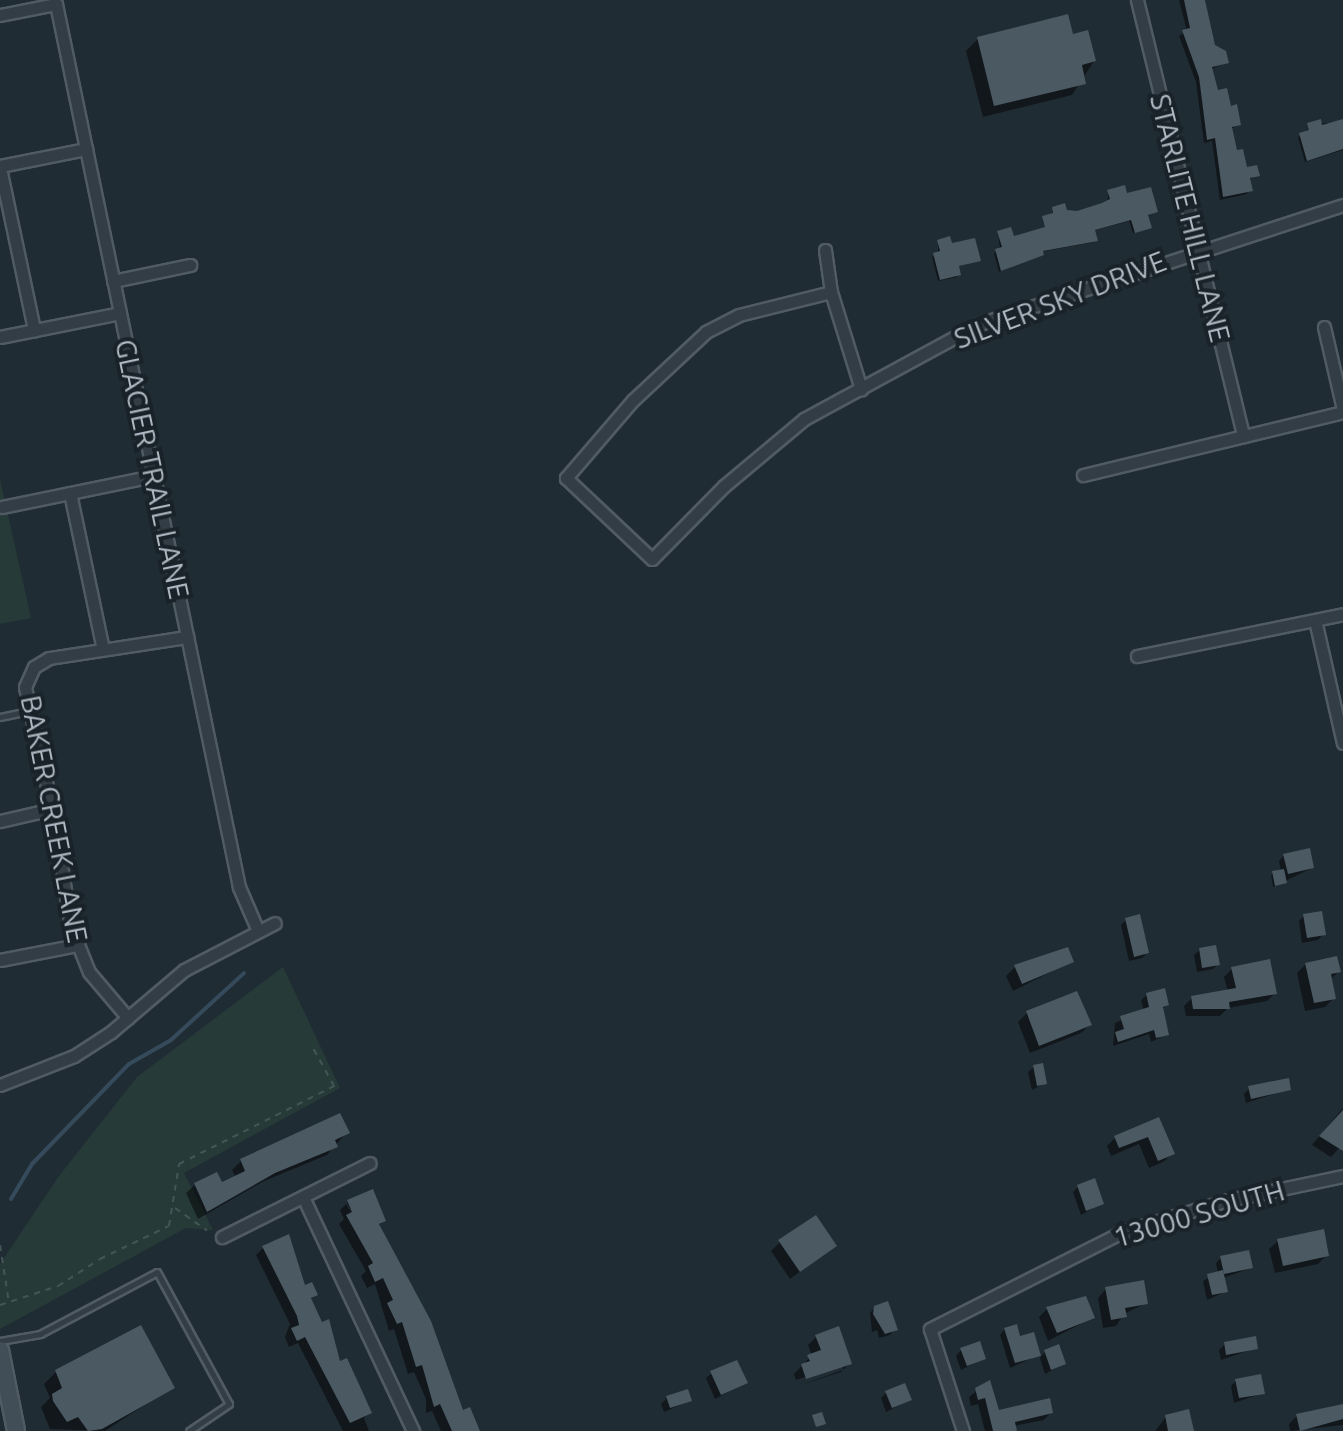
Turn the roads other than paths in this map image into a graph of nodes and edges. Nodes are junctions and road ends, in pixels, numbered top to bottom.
1 (1137, 0) edge
2 (0, 15) edge
3 (86, 149) junction
4 (0, 167) edge
5 (1343, 205) edge
6 (1196, 249) junction
7 (825, 250) dead end
8 (190, 265) dead end
9 (113, 281) junction
10 (831, 292) junction
11 (120, 313) junction
12 (1324, 327) dead end
13 (34, 330) junction
14 (0, 337) edge
15 (861, 389) junction
16 (1343, 411) edge
17 (1243, 436) junction
18 (1083, 475) dead end
19 (153, 476) junction
20 (70, 493) junction
21 (2, 507) dead end
22 (1343, 614) edge
23 (1315, 620) junction
24 (187, 637) junction
25 (103, 649) junction
26 (1137, 656) dead end
27 (29, 711) junction
28 (0, 717) edge
29 (1343, 743) edge
30 (52, 809) junction
31 (0, 821) edge
32 (275, 923) dead end
33 (258, 931) junction
34 (77, 945) junction
35 (0, 960) edge
36 (128, 1018) junction
37 (0, 1085) edge
38 (370, 1163) dead end
39 (1343, 1176) edge
40 (303, 1197) junction
41 (222, 1237) dead end
42 (0, 1341) edge
43 (0, 1350) edge
44 (16, 1431) edge
45 (189, 1431) edge
46 (413, 1431) edge
47 (963, 1431) edge

1 - 6 street, STARLITE HILL LANE
2 - 3 street, GLACIER TRAIL LANE
3 - 4 street
3 - 9 street, GLACIER TRAIL LANE
4 - 13 street
5 - 6 street, SILVER SKY DRIVE
6 - 15 street, SILVER SKY DRIVE
6 - 17 street, STARLITE HILL LANE
7 - 10 street
8 - 9 street
9 - 11 street, GLACIER TRAIL LANE
10 - 15 street
10 - 15 street, SILVER SKY DRIVE
11 - 13 street
11 - 19 street, GLACIER TRAIL LANE
12 - 16 street
13 - 14 street
16 - 17 street
17 - 18 street
19 - 20 street
19 - 24 street, GLACIER TRAIL LANE
20 - 21 street
20 - 25 street
22 - 23 street
23 - 26 street
23 - 29 street
24 - 25 street, BAKER CREEK LANE
24 - 33 street, GLACIER TRAIL LANE
25 - 27 street, BAKER CREEK LANE
27 - 28 lane
27 - 30 street, BAKER CREEK LANE
30 - 31 street
30 - 34 street, BAKER CREEK LANE
32 - 33 street
33 - 36 street
34 - 35 street
34 - 36 street, BAKER CREEK LANE
36 - 37 street
38 - 40 street
39 - 47 street, 13000 SOUTH
40 - 41 street
40 - 46 street
42 - 45 lane
43 - 44 street

